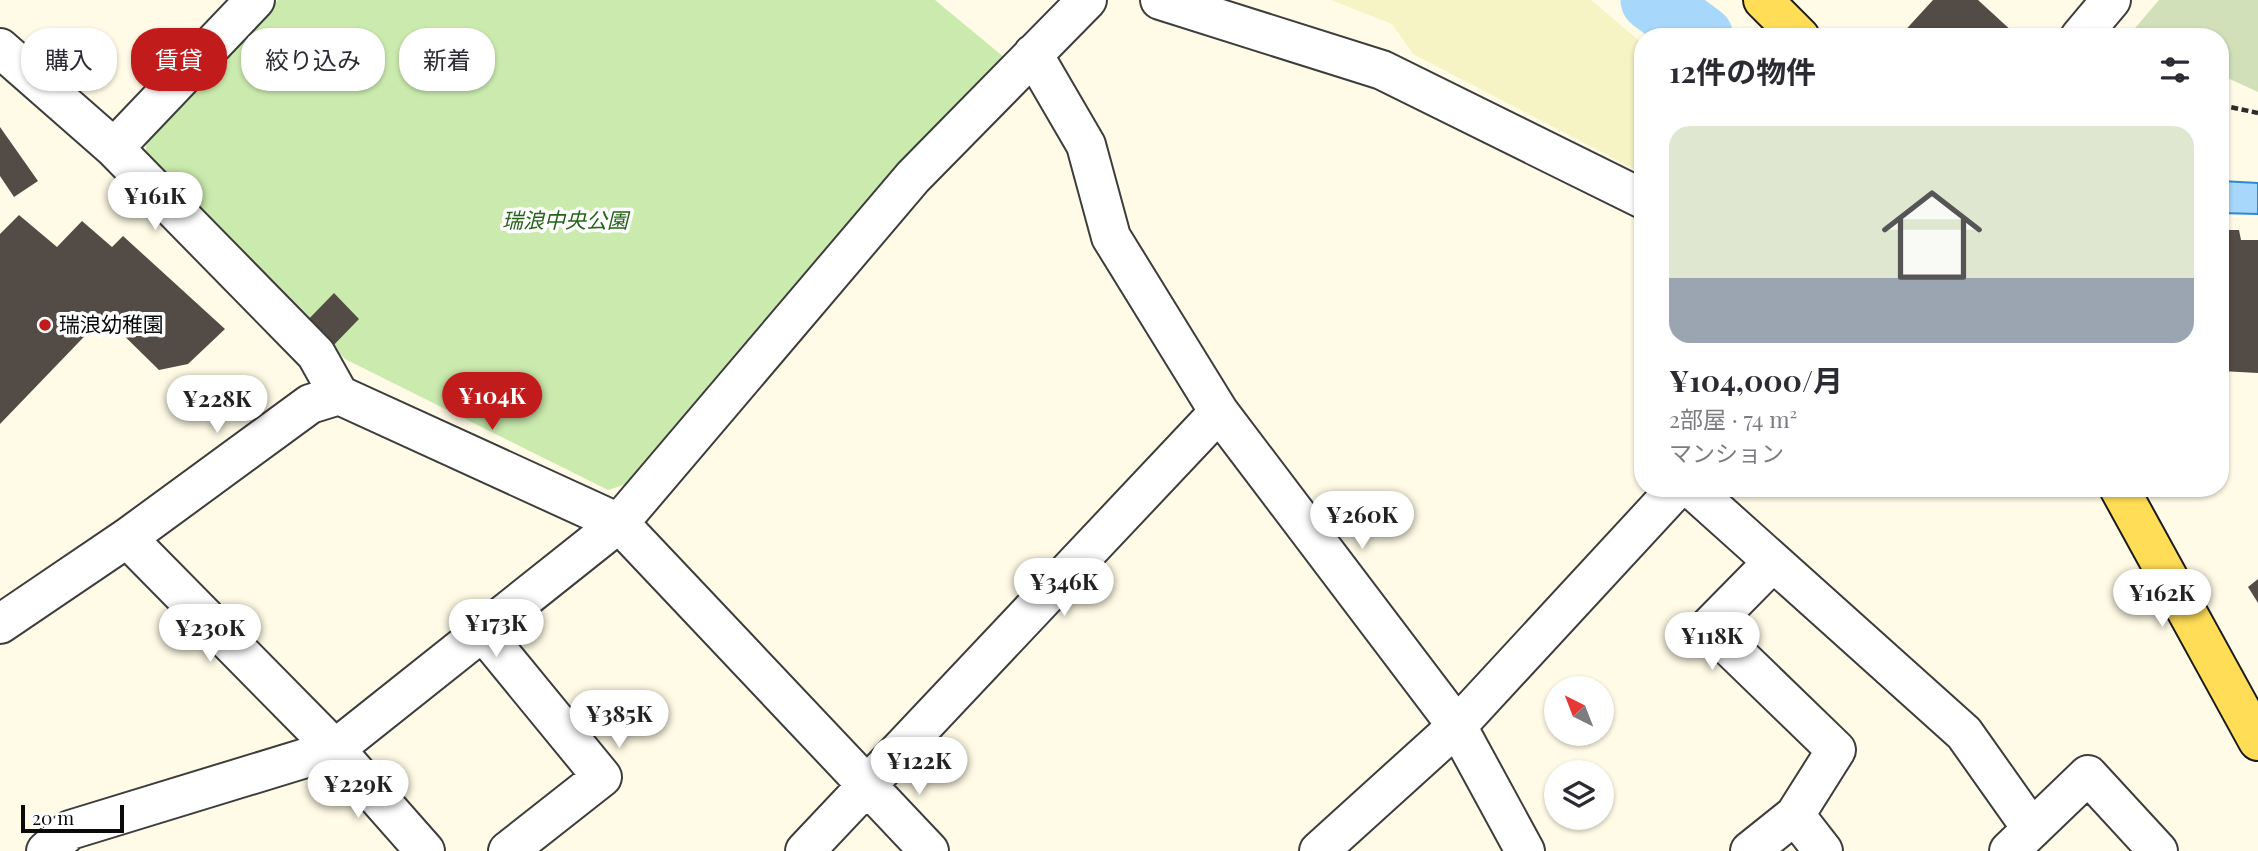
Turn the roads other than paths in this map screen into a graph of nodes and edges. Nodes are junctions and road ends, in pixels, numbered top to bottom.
1 (256, 0) edge
2 (1087, 0) edge
3 (1160, 0) edge
4 (1763, 0) edge
5 (2105, 2) edge
6 (1791, 28) edge
7 (2086, 28) edge
8 (0, 48) edge
9 (1033, 54) junction
10 (114, 148) junction
11 (1634, 195) edge
12 (339, 395) junction
13 (1219, 412) junction
14 (1669, 497) edge
15 (1701, 497) edge
16 (2124, 497) edge
17 (620, 523) junction
18 (127, 538) junction
19 (1773, 562) junction
20 (0, 624) edge
21 (483, 632) junction
22 (1457, 726) junction
23 (2258, 741) edge
24 (335, 749) junction
25 (866, 783) junction
26 (1795, 815) junction
27 (2021, 840) edge
28 (46, 851) edge
29 (425, 851) edge
30 (508, 851) edge
31 (805, 851) edge
32 (929, 851) edge
33 (1319, 851) edge
34 (1525, 851) edge
35 (1750, 851) edge
36 (1824, 851) edge
37 (2158, 851) edge

1 - 10 street
2 - 9 street
3 - 11 street
4 - 6 main road
5 - 7 street
8 - 10 street
9 - 13 street
9 - 17 street
10 - 12 street
12 - 17 street
12 - 18 street
13 - 22 street
13 - 25 street
14 - 22 street
15 - 19 street
16 - 23 main road
17 - 21 street
17 - 25 street
18 - 20 street
18 - 24 street
19 - 26 street
19 - 27 street
21 - 24 street
21 - 30 street
22 - 33 street
22 - 34 street
24 - 28 street
24 - 29 street
25 - 31 street
25 - 32 street
26 - 35 street
26 - 36 street
27 - 37 street

